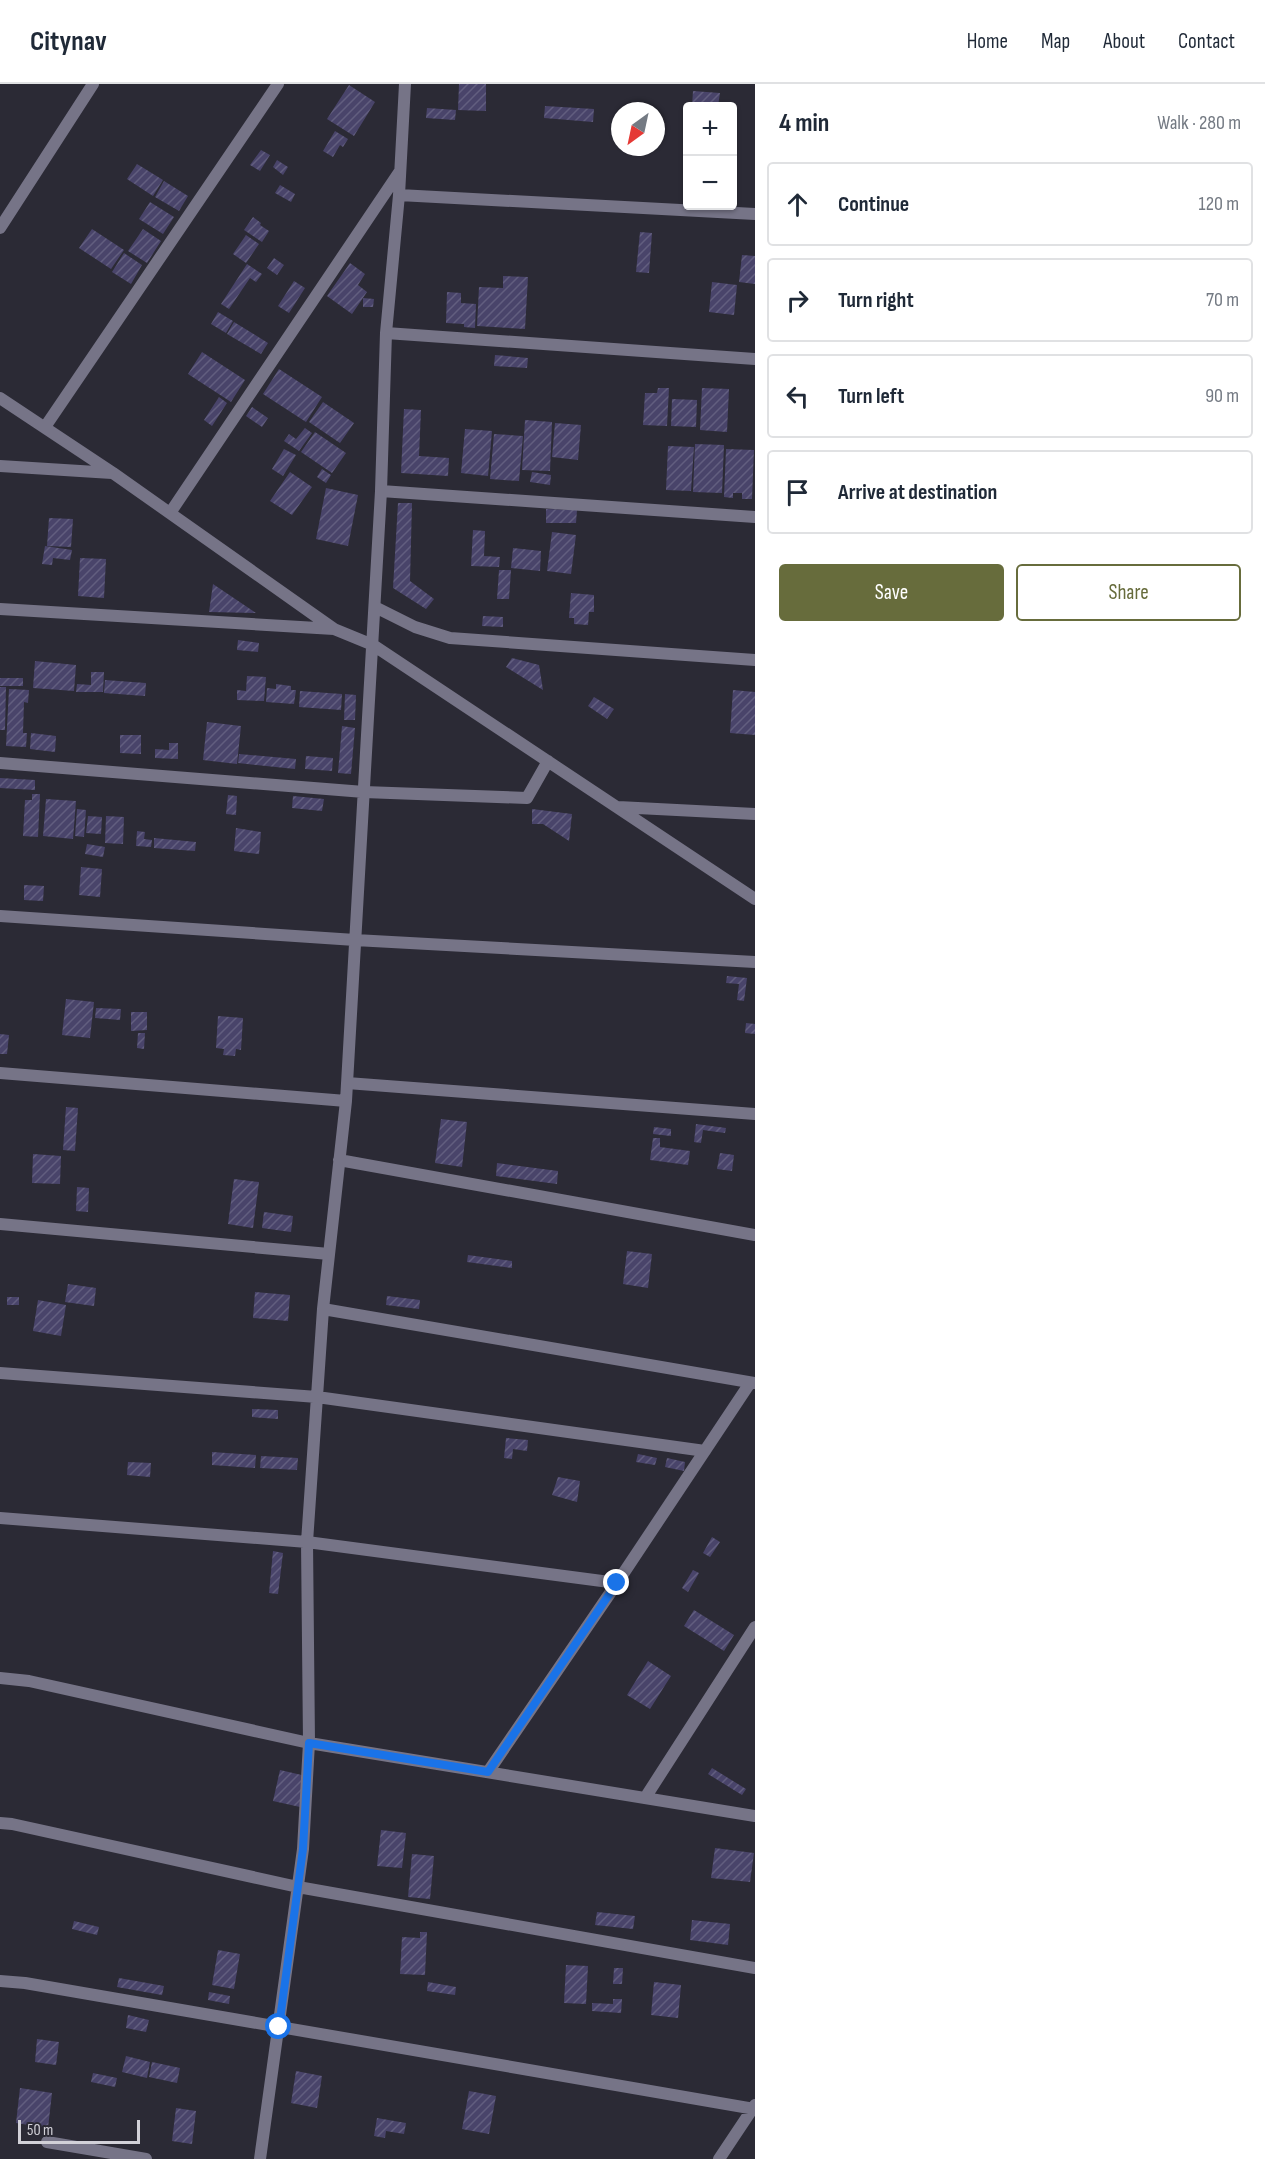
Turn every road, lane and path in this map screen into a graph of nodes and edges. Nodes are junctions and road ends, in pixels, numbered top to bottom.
1 (93, 84) edge
2 (278, 84) edge
3 (405, 84) edge
4 (400, 171) junction
5 (399, 195) junction
6 (755, 214) edge
7 (0, 228) edge
8 (386, 333) junction
9 (755, 359) edge
10 (0, 398) edge
11 (45, 428) junction
12 (0, 466) edge
13 (113, 473) junction
14 (381, 491) junction
15 (170, 513) junction
16 (755, 517) edge
17 (375, 607) junction
18 (0, 609) edge
19 (334, 629) junction
20 (372, 645) junction
21 (755, 660) edge
22 (548, 761) junction
23 (0, 763) edge
24 (364, 792) junction
25 (617, 807) junction
26 (755, 814) edge
27 (755, 899) edge
28 (0, 916) edge
29 (356, 940) junction
30 (755, 962) edge
31 (0, 1073) edge
32 (347, 1083) junction
33 (346, 1101) junction
34 (755, 1114) edge
35 (339, 1161) junction
36 (0, 1224) edge
37 (755, 1235) edge
38 (329, 1254) junction
39 (323, 1309) junction
40 (0, 1373) edge
41 (753, 1383) edge
42 (317, 1396) junction
43 (705, 1451) junction
44 (0, 1518) edge
45 (307, 1542) junction
46 (617, 1583) junction
47 (755, 1627) edge
48 (0, 1678) edge
49 (309, 1743) junction
50 (488, 1772) junction
51 (645, 1798) junction
52 (755, 1816) edge
53 (0, 1823) edge
54 (298, 1887) junction
55 (755, 1968) edge
56 (0, 1981) edge
57 (279, 2027) junction
58 (754, 2108) edge
59 (47, 2142) dead end
60 (146, 2159) edge
61 (260, 2159) edge
62 (719, 2159) edge

1 - 7 street
2 - 11 street
3 - 4 street
4 - 5 street
4 - 15 street
5 - 6 street
5 - 8 street
8 - 9 street
8 - 14 street
10 - 11 street
11 - 13 street
12 - 13 street
13 - 15 street
14 - 16 street
14 - 17 street
15 - 19 street
17 - 20 street
17 - 21 street
18 - 19 street
19 - 20 street
20 - 22 street
20 - 24 street
22 - 24 street
22 - 25 street
23 - 24 street
24 - 29 street
25 - 26 street
25 - 27 street
28 - 29 street
29 - 30 street
29 - 32 street
31 - 33 street
32 - 33 street
32 - 34 street
33 - 35 street
35 - 37 street
35 - 38 street
36 - 38 street
38 - 39 street
39 - 41 street
39 - 42 street
40 - 42 street
41 - 43 street
42 - 43 street
42 - 45 street
43 - 46 street
44 - 45 street
45 - 46 street
45 - 49 street
46 - 50 street
47 - 51 street
48 - 49 street
49 - 50 street
49 - 54 street
50 - 51 street
51 - 52 street
53 - 54 street
54 - 55 street
54 - 57 street
56 - 57 street
57 - 58 street
57 - 61 street
58 - 62 street
59 - 60 street

